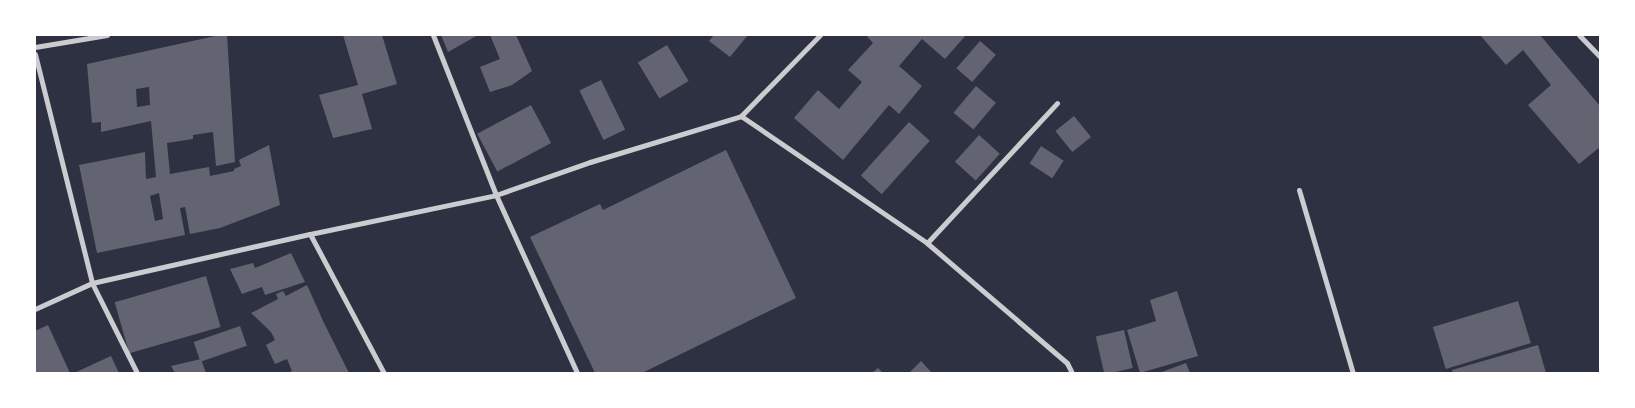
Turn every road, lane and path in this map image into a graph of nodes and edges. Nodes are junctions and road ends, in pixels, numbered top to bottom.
1 (107, 35) edge
2 (433, 35) edge
3 (820, 35) edge
4 (1580, 35) edge
5 (35, 48) edge
6 (35, 54) edge
7 (1600, 57) edge
8 (1057, 103) dead end
9 (742, 116) junction
10 (1299, 190) dead end
11 (496, 196) junction
12 (310, 234) junction
13 (927, 243) junction
14 (92, 283) junction
15 (35, 310) edge
16 (137, 373) edge
17 (384, 373) edge
18 (577, 373) edge
19 (1072, 373) edge
20 (1353, 373) edge

1 - 5 street
2 - 11 street
3 - 9 street
4 - 7 street
6 - 14 street
8 - 13 street
9 - 11 street
9 - 13 street
10 - 20 street
11 - 12 street
11 - 18 street
12 - 14 street
12 - 17 street
13 - 19 street
14 - 15 street
14 - 16 street

